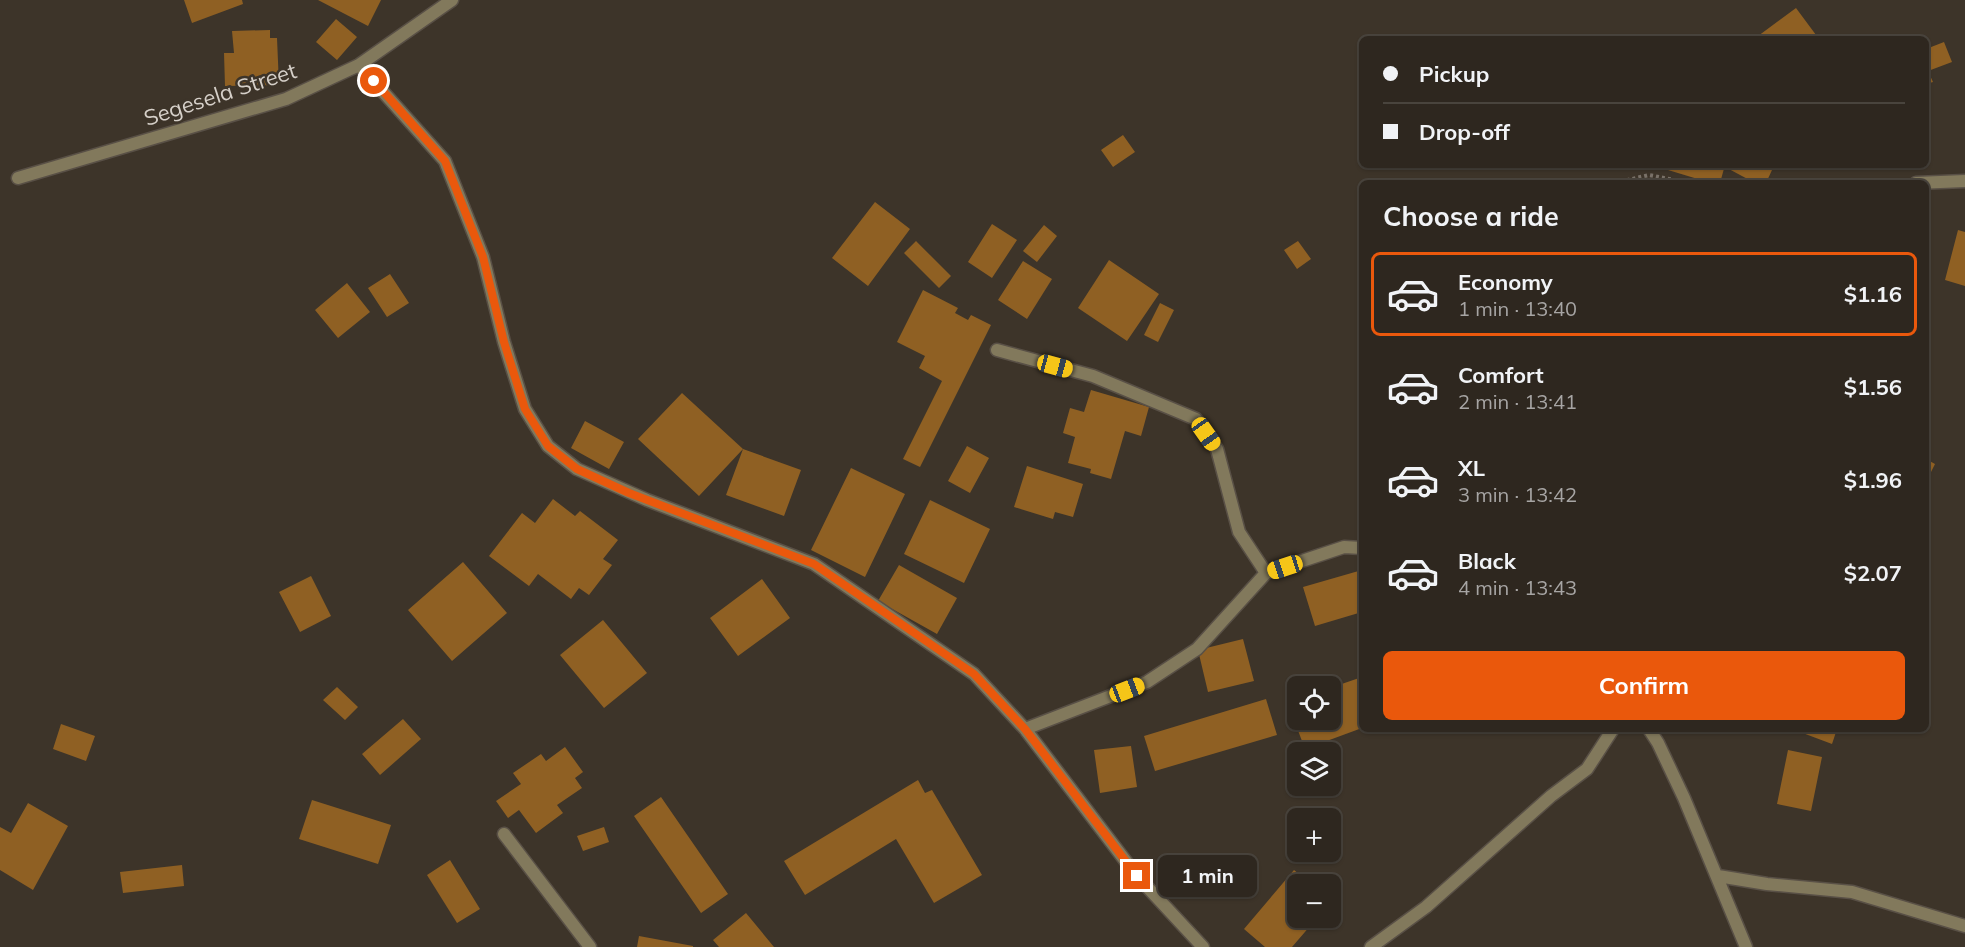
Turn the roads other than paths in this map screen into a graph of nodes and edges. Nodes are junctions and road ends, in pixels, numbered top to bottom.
1 (452, 0) edge
2 (359, 65) junction
3 (18, 178) dead end
4 (1929, 181) edge
5 (1965, 181) edge
6 (997, 350) dead end
7 (1359, 548) edge
8 (1266, 573) junction
9 (1025, 729) junction
10 (1611, 732) edge
11 (1651, 732) edge
12 (504, 834) dead end
13 (1718, 876) junction
14 (1965, 926) edge
15 (590, 947) edge
16 (1203, 947) edge
17 (1371, 947) edge
18 (1746, 947) edge

1 - 2 street, Segesela Street
2 - 3 street, Segesela Street
2 - 9 street
4 - 5 street
6 - 8 street
7 - 8 street
8 - 9 street
9 - 16 street
10 - 17 street
11 - 13 street
12 - 15 street
13 - 14 street
13 - 18 street

